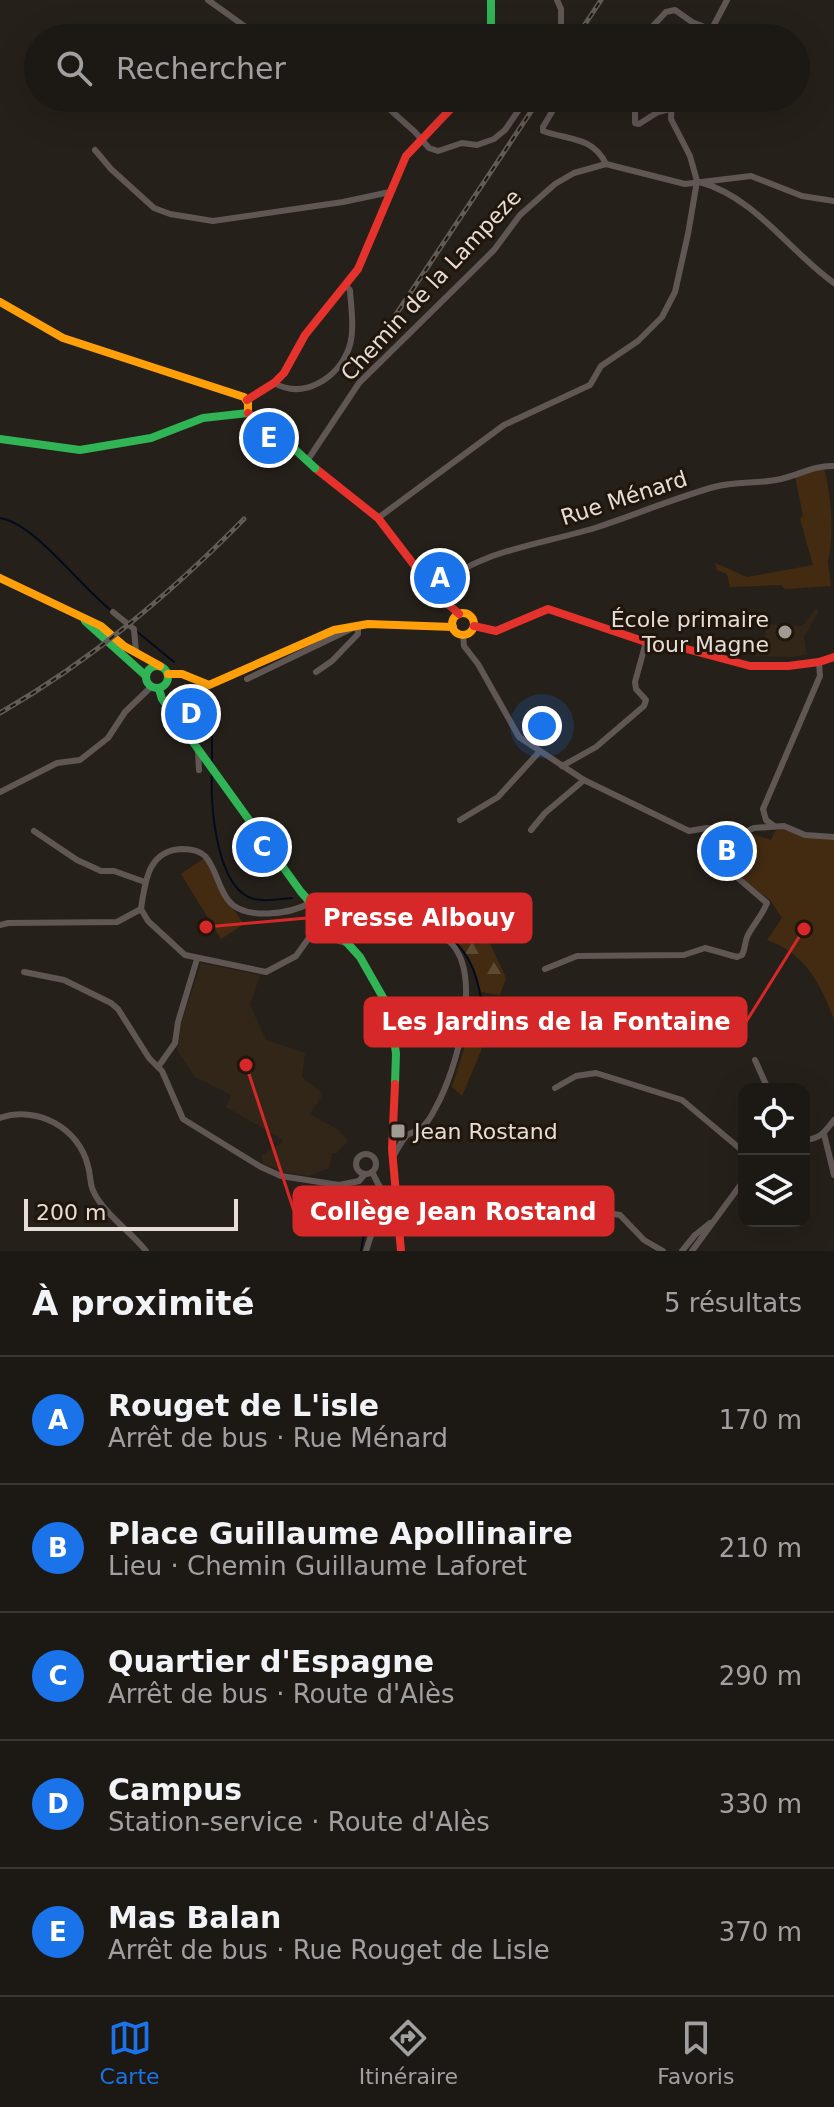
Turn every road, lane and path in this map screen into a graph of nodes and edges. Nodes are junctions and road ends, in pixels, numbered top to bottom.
1 (208, 0) edge
2 (491, 0) edge
3 (557, 0) edge
4 (727, 0) edge
5 (241, 24) edge
6 (491, 24) edge
7 (561, 24) edge
8 (655, 24) edge
9 (697, 24) edge
10 (715, 24) edge
11 (392, 112) edge
12 (447, 112) edge
13 (517, 112) edge
14 (552, 112) edge
15 (635, 112) edge
16 (658, 112) edge
17 (670, 112) edge
18 (421, 138) junction
19 (95, 150) dead end
20 (606, 164) junction
21 (697, 181) junction
22 (390, 192) junction
23 (834, 201) edge
24 (834, 283) edge
25 (346, 286) junction
26 (0, 302) edge
27 (274, 383) junction
28 (247, 400) junction
29 (248, 413) junction
30 (0, 439) edge
31 (307, 461) junction
32 (834, 466) edge
33 (378, 518) junction
34 (0, 578) edge
35 (434, 591) junction
36 (113, 612) dead end
37 (459, 614) junction
38 (79, 615) junction
39 (358, 625) junction
40 (474, 626) junction
41 (453, 627) junction
42 (463, 634) junction
43 (646, 642) junction
44 (136, 652) junction
45 (834, 657) edge
46 (819, 662) junction
47 (160, 666) junction
48 (316, 672) dead end
49 (168, 674) junction
50 (146, 676) junction
51 (247, 679) dead end
52 (155, 688) junction
53 (200, 751) junction
54 (540, 751) junction
55 (562, 766) junction
56 (199, 770) dead end
57 (584, 780) junction
58 (0, 792) edge
59 (460, 820) dead end
60 (774, 826) junction
61 (531, 830) dead end
62 (34, 831) dead end
63 (727, 832) junction
64 (834, 837) edge
65 (145, 882) junction
66 (310, 903) junction
67 (141, 909) junction
68 (323, 916) junction
69 (0, 925) edge
70 (348, 944) junction
71 (197, 959) junction
72 (545, 969) dead end
73 (24, 972) dead end
74 (755, 1060) dead end
75 (158, 1067) junction
76 (765, 1083) edge
77 (555, 1088) dead end
78 (0, 1118) edge
79 (834, 1120) edge
80 (824, 1134) junction
81 (810, 1140) edge
82 (738, 1147) edge
83 (393, 1157) junction
84 (834, 1175) edge
85 (738, 1188) edge
86 (561, 1205) dead end
87 (713, 1220) junction
88 (146, 1251) edge
89 (366, 1251) edge
90 (401, 1251) edge
91 (663, 1251) edge
92 (682, 1251) edge
93 (692, 1251) edge

1 - 5 street
2 - 6 street
3 - 7 street
4 - 10 street
8 - 9 street
11 - 18 street
12 - 18 street
13 - 18 street
14 - 20 street
15 - 16 street
17 - 21 street
18 - 22 street
19 - 22 street
20 - 21 street
20 - 31 street, Chemin de la Lampeze
21 - 23 street
21 - 24 street
21 - 33 street
22 - 25 street
25 - 27 street
25 - 27 street
26 - 28 street
27 - 28 street
28 - 29 street
29 - 30 street
29 - 31 street, bridge
31 - 33 street, bridge
32 - 35 street, Rue Ménard
33 - 35 street
34 - 38 street
35 - 37 street
36 - 44 street
37 - 40 street
37 - 41 street
38 - 44 street
38 - 50 street
39 - 41 street
39 - 48 street
39 - 49 street
39 - 51 street
40 - 42 street
40 - 43 street
41 - 42 street
42 - 54 street
43 - 46 street
43 - 55 street
44 - 47 street
45 - 46 street
46 - 60 street
47 - 49 street
47 - 50 street
49 - 52 street
50 - 52 street
52 - 53 street
52 - 58 street
53 - 56 street
53 - 66 street
54 - 55 street
54 - 59 street
55 - 57 street
57 - 61 street
57 - 63 street
60 - 63 street
60 - 64 street
62 - 65 street
63 - 72 street
65 - 66 street
65 - 67 street
66 - 68 street
67 - 69 street
67 - 71 street
68 - 70 street
68 - 83 street
70 - 71 street
70 - 83 street
71 - 75 street
73 - 75 street
74 - 76 street
75 - 89 street
77 - 82 street
78 - 88 street
79 - 80 street
80 - 81 street
80 - 84 street
83 - 90 street
85 - 87 street
86 - 91 street
87 - 92 street
87 - 93 street

